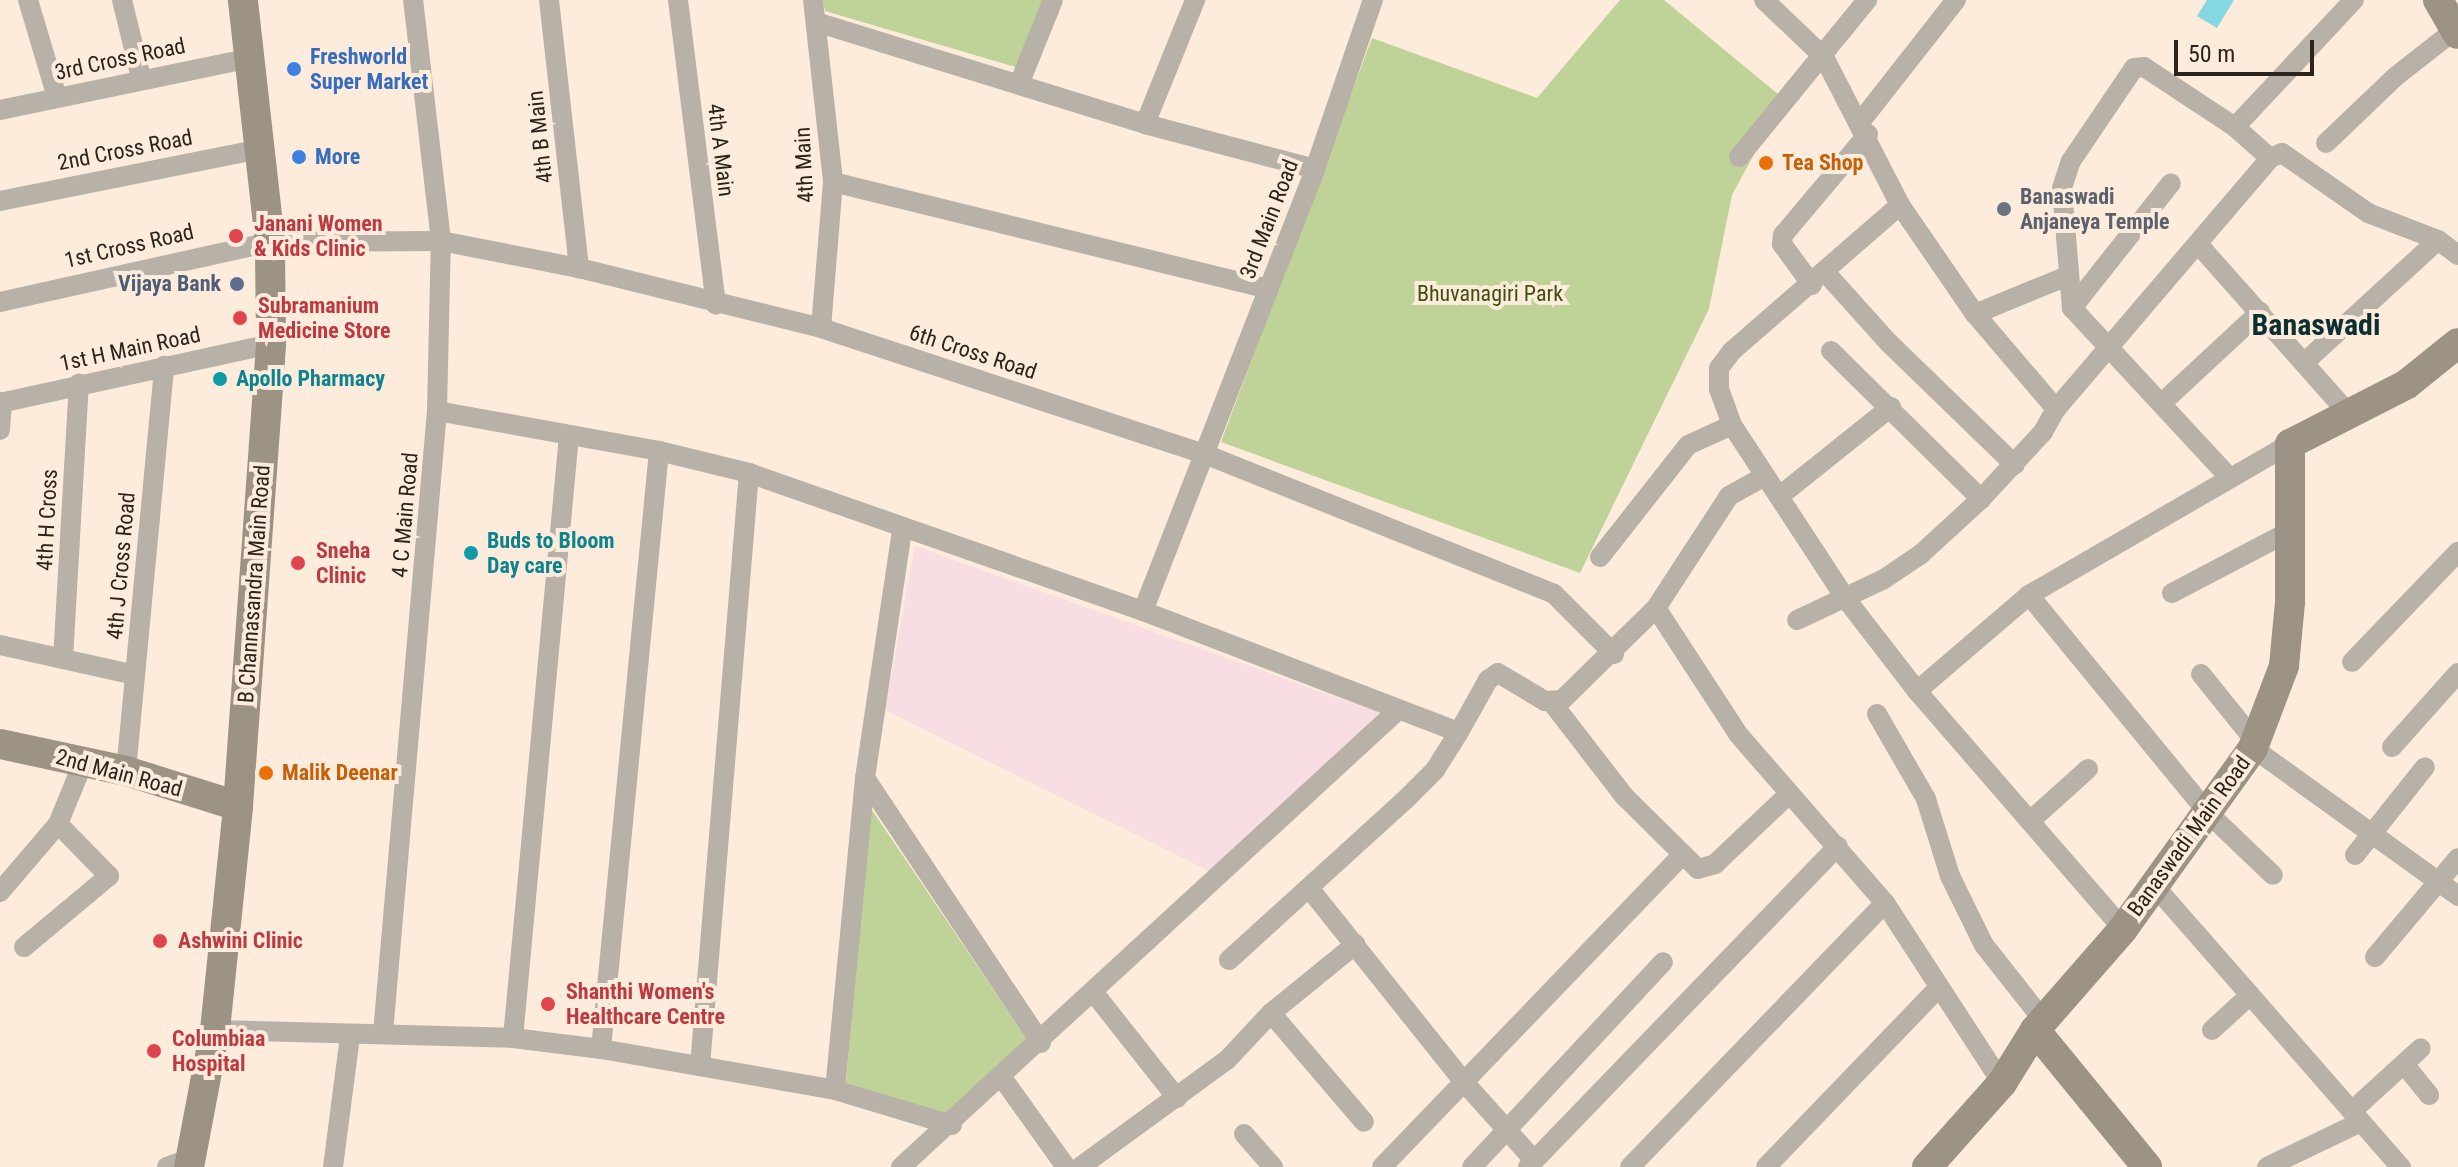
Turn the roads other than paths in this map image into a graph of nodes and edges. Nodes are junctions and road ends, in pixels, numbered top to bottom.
1 (28, 0) edge
2 (122, 0) edge
3 (243, 0) edge
4 (413, 0) edge
5 (549, 0) edge
6 (678, 0) edge
7 (813, 0) edge
8 (1053, 0) edge
9 (1195, 0) edge
10 (1373, 0) edge
11 (1764, 0) edge
12 (1867, 0) edge
13 (1956, 0) edge
14 (2354, 0) edge
15 (2438, 0) edge
16 (816, 22) junction
17 (2457, 32) edge
18 (1824, 57) junction
19 (250, 58) junction
20 (141, 78) junction
21 (1020, 82) junction
22 (57, 97) junction
23 (0, 110) edge
24 (1145, 124) junction
25 (2235, 127) junction
26 (1864, 128) junction
27 (2326, 143) dead end
28 (260, 149) junction
29 (1739, 157) dead end
30 (2270, 158) junction
31 (1315, 169) junction
32 (833, 182) junction
33 (2171, 183) dead end
34 (0, 201) edge
35 (1900, 205) junction
36 (2438, 240) junction
37 (441, 241) junction
38 (270, 242) junction
39 (2198, 244) junction
40 (2458, 255) edge
41 (579, 268) junction
42 (2067, 276) junction
43 (1819, 279) junction
44 (1268, 289) junction
45 (0, 302) edge
46 (716, 305) junction
47 (2072, 308) junction
48 (2260, 312) junction
49 (1975, 314) junction
50 (821, 328) junction
51 (2458, 343) edge
52 (271, 344) junction
53 (2111, 347) junction
54 (1831, 351) dead end
55 (2306, 361) junction
56 (164, 366) junction
57 (79, 383) junction
58 (1, 403) edge
59 (2162, 403) junction
60 (1891, 407) junction
61 (2056, 409) junction
62 (437, 411) junction
63 (2347, 412) junction
64 (1732, 425) junction
65 (0, 430) edge
66 (569, 436) junction
67 (2290, 444) junction
68 (659, 451) junction
69 (1202, 453) junction
70 (2015, 465) junction
71 (749, 473) junction
72 (1763, 477) junction
73 (2229, 477) junction
74 (1781, 495) junction
75 (1981, 499) junction
76 (902, 529) junction
77 (2290, 531) junction
78 (1600, 557) dead end
79 (2455, 563) edge
80 (2172, 593) dead end
81 (2029, 595) junction
82 (1846, 599) junction
83 (1656, 608) junction
84 (1143, 611) junction
85 (1797, 620) dead end
86 (0, 645) edge
87 (1614, 654) junction
88 (63, 659) junction
89 (2352, 662) dead end
90 (2458, 673) edge
91 (2201, 674) dead end
92 (135, 675) junction
93 (1917, 691) junction
94 (1553, 704) junction
95 (1397, 711) junction
96 (1877, 714) dead end
97 (1459, 732) junction
98 (0, 744) edge
99 (2254, 744) junction
100 (2392, 747) dead end
101 (83, 763) junction
102 (2425, 767) dead end
103 (2088, 769) dead end
104 (126, 771) junction
105 (865, 778) junction
106 (1788, 795) junction
107 (238, 806) junction
108 (2207, 812) junction
109 (2030, 821) junction
110 (58, 824) junction
111 (2373, 833) junction
112 (1838, 846) junction
113 (1683, 854) junction
114 (2355, 855) dead end
115 (2458, 858) edge
116 (2273, 875) dead end
117 (2439, 882) junction
118 (2152, 883) junction
119 (1309, 888) junction
120 (0, 892) edge
121 (2458, 896) edge
122 (1885, 903) junction
123 (2123, 929) junction
124 (1356, 944) junction
125 (24, 947) dead end
126 (2375, 957) dead end
127 (1229, 960) dead end
128 (1663, 962) dead end
129 (1939, 987) junction
130 (1094, 993) junction
131 (2250, 995) junction
132 (1271, 1013) junction
133 (2039, 1025) junction
134 (215, 1030) junction
135 (2212, 1030) dead end
136 (383, 1033) junction
137 (350, 1036) junction
138 (513, 1038) junction
139 (1041, 1043) junction
140 (2421, 1048) dead end
141 (601, 1049) junction
142 (2404, 1064) junction
143 (700, 1066) junction
144 (1003, 1079) junction
145 (1463, 1081) junction
146 (2002, 1083) junction
147 (835, 1090) junction
148 (2429, 1095) dead end
149 (1177, 1098) junction
150 (2356, 1116) junction
151 (1364, 1122) dead end
152 (952, 1125) junction
153 (1509, 1133) junction
154 (1244, 1134) dead end
155 (2305, 1160) edge
156 (182, 1164) edge
157 (1531, 1164) edge
158 (333, 1167) edge
159 (901, 1167) edge
160 (1066, 1167) edge
161 (1080, 1167) edge
162 (1273, 1167) edge
163 (1382, 1167) edge
164 (1472, 1167) edge
165 (1630, 1167) edge
166 (1766, 1167) edge
167 (1927, 1167) edge
168 (2147, 1167) edge
169 (2267, 1167) edge
170 (2401, 1167) edge

1 - 22 street
2 - 20 street
3 - 19 main road, B Channasandra Main Road
4 - 37 street, 4 C Main Road
5 - 41 street, 4th B Main
6 - 46 street, 4th A Main
7 - 16 street, 4th Main
8 - 21 street
9 - 24 street
10 - 31 street, 3rd Main Road
11 - 18 street
12 - 18 street
13 - 26 street
14 - 25 street
15 - 17 main road
16 - 21 street
16 - 32 street, 4th Main
17 - 27 street
18 - 26 street
18 - 29 street
19 - 20 street, 3rd Cross Road
19 - 28 main road, B Channasandra Main Road
20 - 22 street, 3rd Cross Road
21 - 24 street
22 - 23 street, 3rd Cross Road
24 - 31 street
25 - 30 street
25 - 42 street
26 - 35 street
26 - 43 street
28 - 34 street, 2nd Cross Road
28 - 38 main road, B Channasandra Main Road
30 - 36 street
30 - 39 street
31 - 44 street, 3rd Main Road
32 - 44 street
32 - 50 street, 4th Main
33 - 47 street
35 - 43 street
35 - 49 street
36 - 40 street
36 - 55 street
37 - 38 street, 6th Cross Road
37 - 41 street, 6th Cross Road
37 - 62 street, 4 C Main Road
38 - 45 street, 1st Cross Road
38 - 52 main road, B Channasandra Main Road
39 - 48 street
39 - 53 street
41 - 46 street, 6th Cross Road
42 - 47 street
42 - 49 street
43 - 64 street
43 - 70 street
44 - 69 street, 3rd Main Road
46 - 50 street, 6th Cross Road
47 - 53 street
48 - 55 street
48 - 59 street
49 - 61 street
50 - 69 street, 6th Cross Road
51 - 63 main road
52 - 56 street, 1st H Main Road
52 - 107 main road, B Channasandra Main Road
53 - 59 street
53 - 61 street
54 - 60 street
55 - 63 street
56 - 57 street, 1st H Main Road
56 - 92 street, 4th J Cross Road
57 - 58 street, 1st H Main Road
57 - 88 street, 4th H Cross
58 - 65 street
59 - 73 street
60 - 74 street
60 - 75 street
61 - 70 street
62 - 66 street
62 - 136 street, 4 C Main Road
63 - 67 main road
64 - 72 street
64 - 78 street
66 - 68 street
66 - 138 street
67 - 73 street
67 - 77 main road, Banaswadi Main Road
68 - 71 street
68 - 141 street
69 - 84 street, 3rd Main Road
69 - 87 street, 6th Cross Road
70 - 75 street
71 - 76 street
71 - 143 street
72 - 74 street
72 - 83 street
73 - 81 street
74 - 82 street
75 - 82 street
76 - 84 street
76 - 105 street
77 - 80 street
77 - 99 main road, Banaswadi Main Road
79 - 89 street
81 - 93 street
81 - 108 street
82 - 85 street
82 - 93 street
83 - 87 street
83 - 106 street
84 - 95 street
86 - 88 street
87 - 94 street
88 - 92 street
90 - 100 street
91 - 99 street
92 - 104 street, 4th J Cross Road
93 - 109 street
94 - 97 street
94 - 113 street
95 - 97 street
95 - 130 street
96 - 133 street
97 - 119 street
98 - 101 main road, 2nd Main Road
99 - 108 main road, Banaswadi Main Road
99 - 111 street
101 - 104 main road, 2nd Main Road
101 - 110 street
102 - 111 street
103 - 109 street
104 - 107 main road, 2nd Main Road
105 - 139 street
105 - 147 street
106 - 112 street
106 - 113 street
107 - 134 main road, B Channasandra Main Road
108 - 116 street
108 - 118 main road, Banaswadi Main Road
109 - 123 street
110 - 120 street
110 - 125 street
111 - 114 street
111 - 117 street
112 - 122 street
112 - 157 street
113 - 145 street
115 - 117 street
117 - 121 street
117 - 126 street
118 - 123 main road, Banaswadi Main Road
118 - 131 street
119 - 124 street
119 - 127 street
122 - 129 street
122 - 165 street
123 - 133 main road, Banaswadi Main Road
124 - 132 street
124 - 145 street
128 - 153 street
129 - 146 street
129 - 166 street
130 - 139 street
130 - 149 street
131 - 135 street
131 - 150 street
132 - 149 street
132 - 151 street
133 - 146 main road, Banaswadi Main Road
133 - 168 main road
134 - 137 street
134 - 156 main road, B Channasandra Main Road
136 - 137 street
136 - 138 street
137 - 158 street
138 - 141 street
139 - 144 street
140 - 142 street
141 - 143 street
142 - 148 street
142 - 150 street
143 - 147 street
144 - 152 street
144 - 160 street
145 - 153 street
145 - 163 street
146 - 167 main road, Banaswadi Main Road
147 - 152 street
149 - 161 street
150 - 155 street
150 - 170 street
152 - 159 street
153 - 157 street
153 - 164 street
154 - 162 street
155 - 169 street

